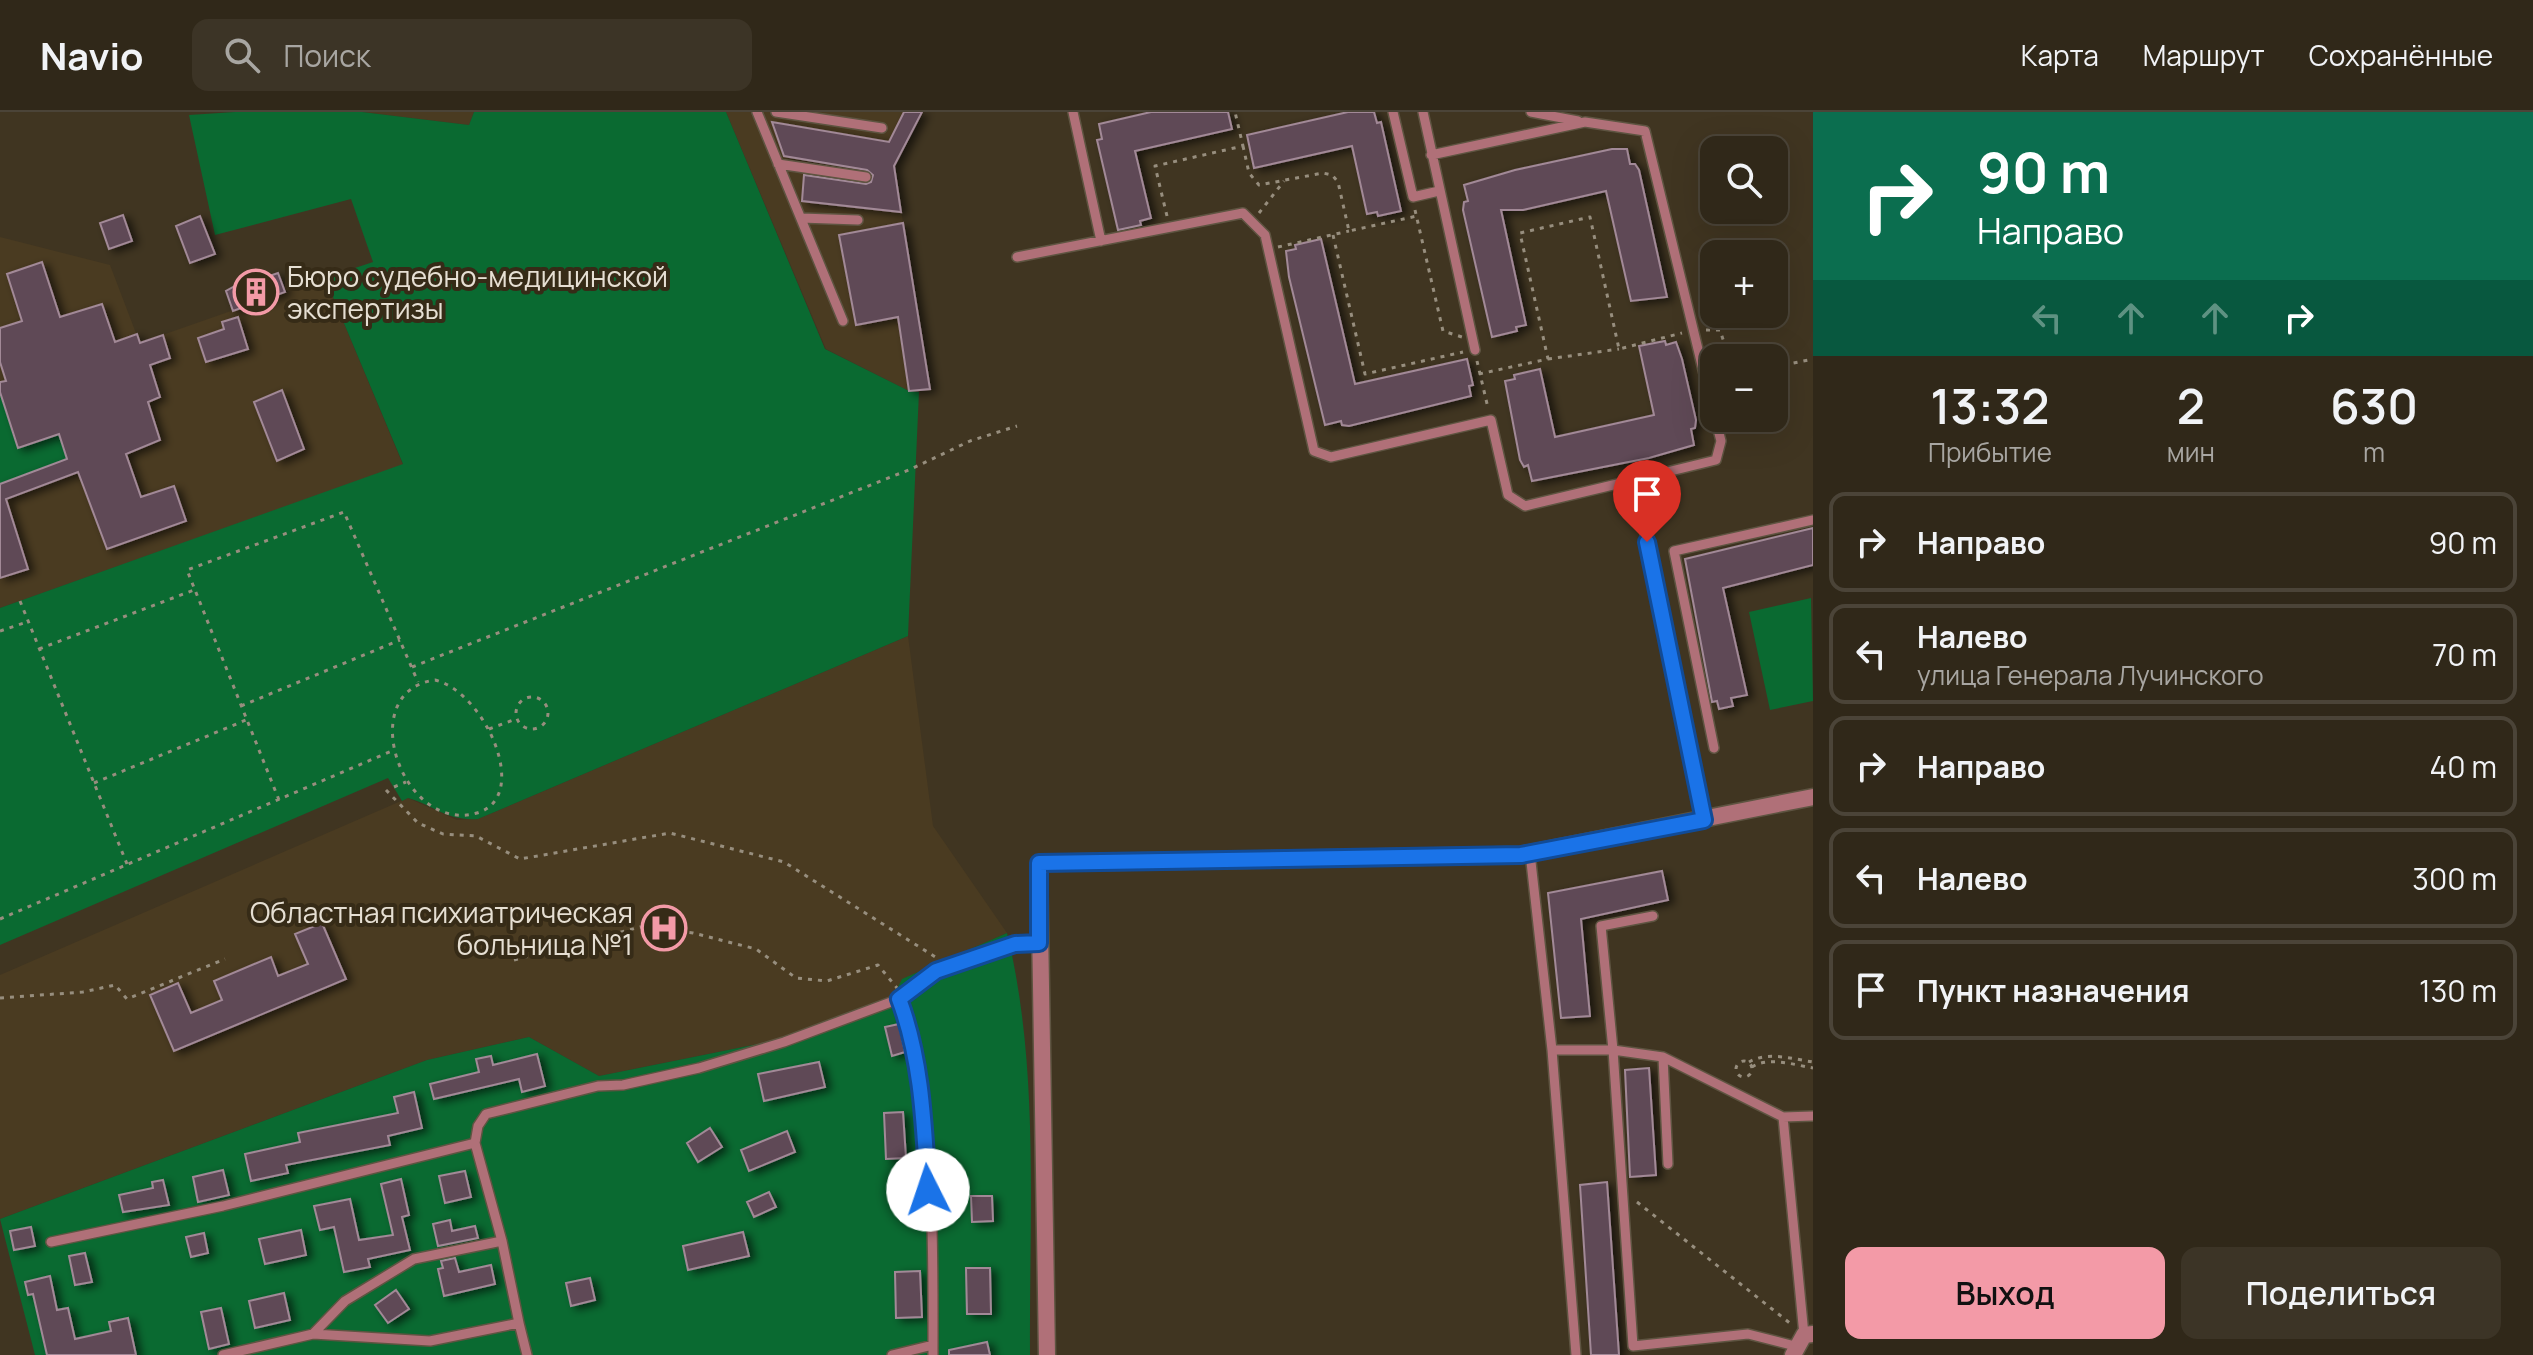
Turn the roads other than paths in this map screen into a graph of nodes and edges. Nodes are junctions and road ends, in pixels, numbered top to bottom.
1 (757, 112) edge
2 (776, 112) edge
3 (1073, 112) edge
4 (1393, 112) edge
5 (1423, 112) edge
6 (1531, 112) edge
7 (1585, 122) junction
8 (882, 128) dead end
9 (1431, 155) junction
10 (778, 164) junction
11 (866, 177) dead end
12 (1439, 191) junction
13 (801, 218) junction
14 (858, 220) dead end
15 (1101, 241) junction
16 (1017, 257) dead end
17 (843, 321) dead end
18 (1474, 345) road end
19 (1700, 362) edge
20 (1718, 432) edge
21 (1634, 480) junction
22 (1813, 520) edge
23 (1714, 748) dead end
24 (1813, 797) edge
25 (1704, 820) junction
26 (1530, 853) junction
27 (1653, 916) dead end
28 (1039, 943) junction
29 (899, 999) junction
30 (1552, 1050) junction
31 (1613, 1050) junction
32 (1663, 1057) junction
33 (1813, 1116) edge
34 (1783, 1117) junction
35 (475, 1143) junction
36 (1668, 1164) dead end
37 (502, 1241) junction
38 (51, 1242) dead end
39 (519, 1323) junction
40 (313, 1334) junction
41 (1801, 1342) edge
42 (933, 1350) edge
43 (223, 1355) edge
44 (527, 1355) edge
45 (892, 1355) edge
46 (1047, 1355) edge
47 (1576, 1355) edge

1 - 10 lane
2 - 8 lane
3 - 15 lane
4 - 12 lane
5 - 9 lane
6 - 7 lane
7 - 9 lane
7 - 19 lane
9 - 12 lane
10 - 11 lane
10 - 13 lane
12 - 18 lane
13 - 14 lane
13 - 17 lane
15 - 16 lane
15 - 21 lane
20 - 21 lane
21 - 25 lane
22 - 23 lane
24 - 25 street
25 - 26 street
26 - 28 street
26 - 30 lane
27 - 31 lane
28 - 29 lane
28 - 46 street
29 - 35 lane
29 - 42 lane
30 - 31 lane
30 - 47 lane
31 - 32 lane
31 - 41 lane
32 - 34 lane
32 - 36 lane
33 - 34 lane
34 - 41 lane
35 - 37 lane
35 - 38 lane
37 - 39 lane
37 - 40 lane
39 - 40 lane
39 - 44 lane
40 - 43 lane
42 - 45 lane

